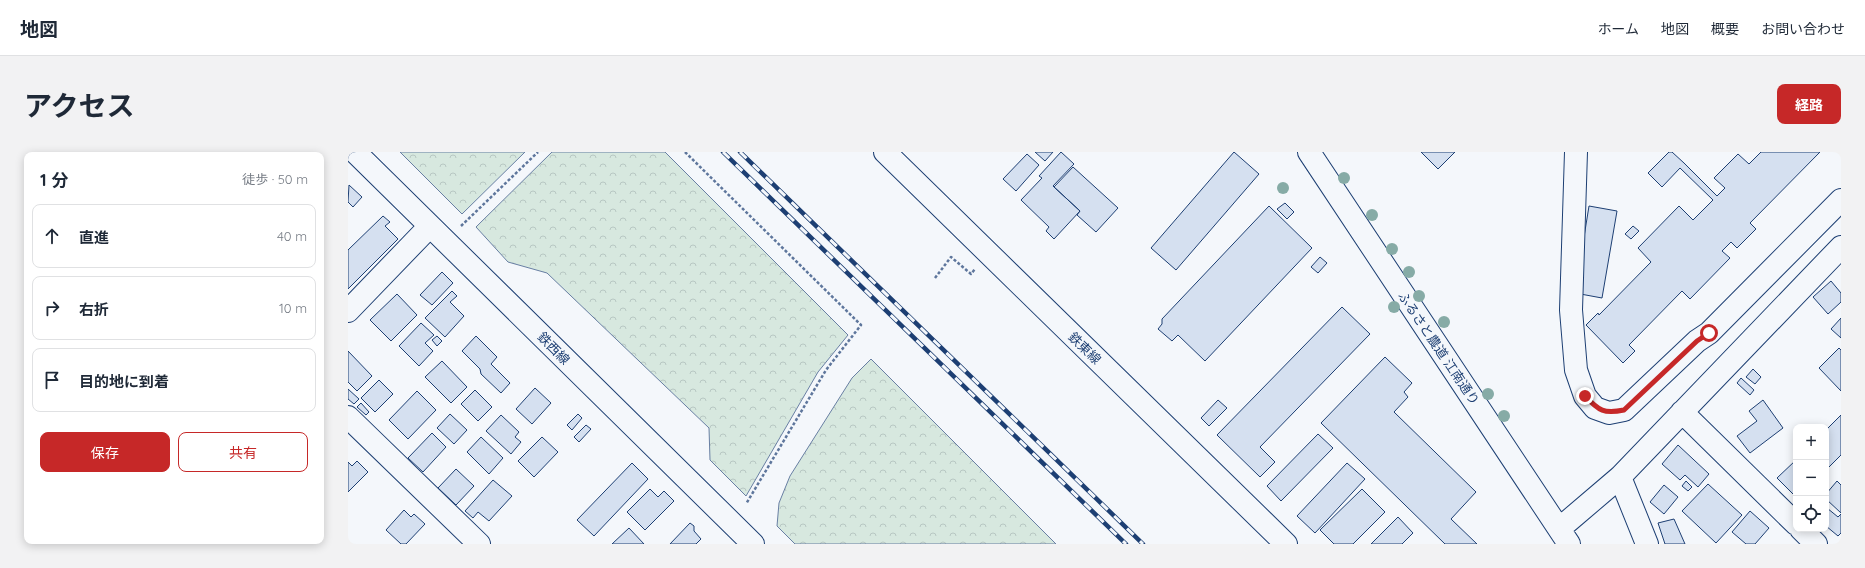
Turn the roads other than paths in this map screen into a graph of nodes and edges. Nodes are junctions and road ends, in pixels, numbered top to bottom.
1 (355, 152) edge
2 (1309, 152) edge
3 (1576, 152) edge
4 (888, 153) edge
5 (1841, 200) edge
6 (430, 226) junction
7 (1839, 254) edge
8 (348, 311) edge
9 (1682, 412) junction
10 (348, 417) edge
11 (1620, 477) junction
12 (1793, 521) edge
13 (1804, 532) edge
14 (1564, 537) edge
15 (740, 539) edge
16 (479, 544) edge
17 (1286, 544) edge
18 (1647, 544) edge
19 (1816, 544) edge

1 - 6 street, 鉄西線
2 - 14 street, ふるさと農道 江南通り
3 - 5 street
4 - 17 street, 鉄東線
6 - 8 street
6 - 15 street, 鉄西線
7 - 9 street
9 - 11 street
9 - 12 street
10 - 16 street
11 - 14 street
11 - 18 street
13 - 19 street

